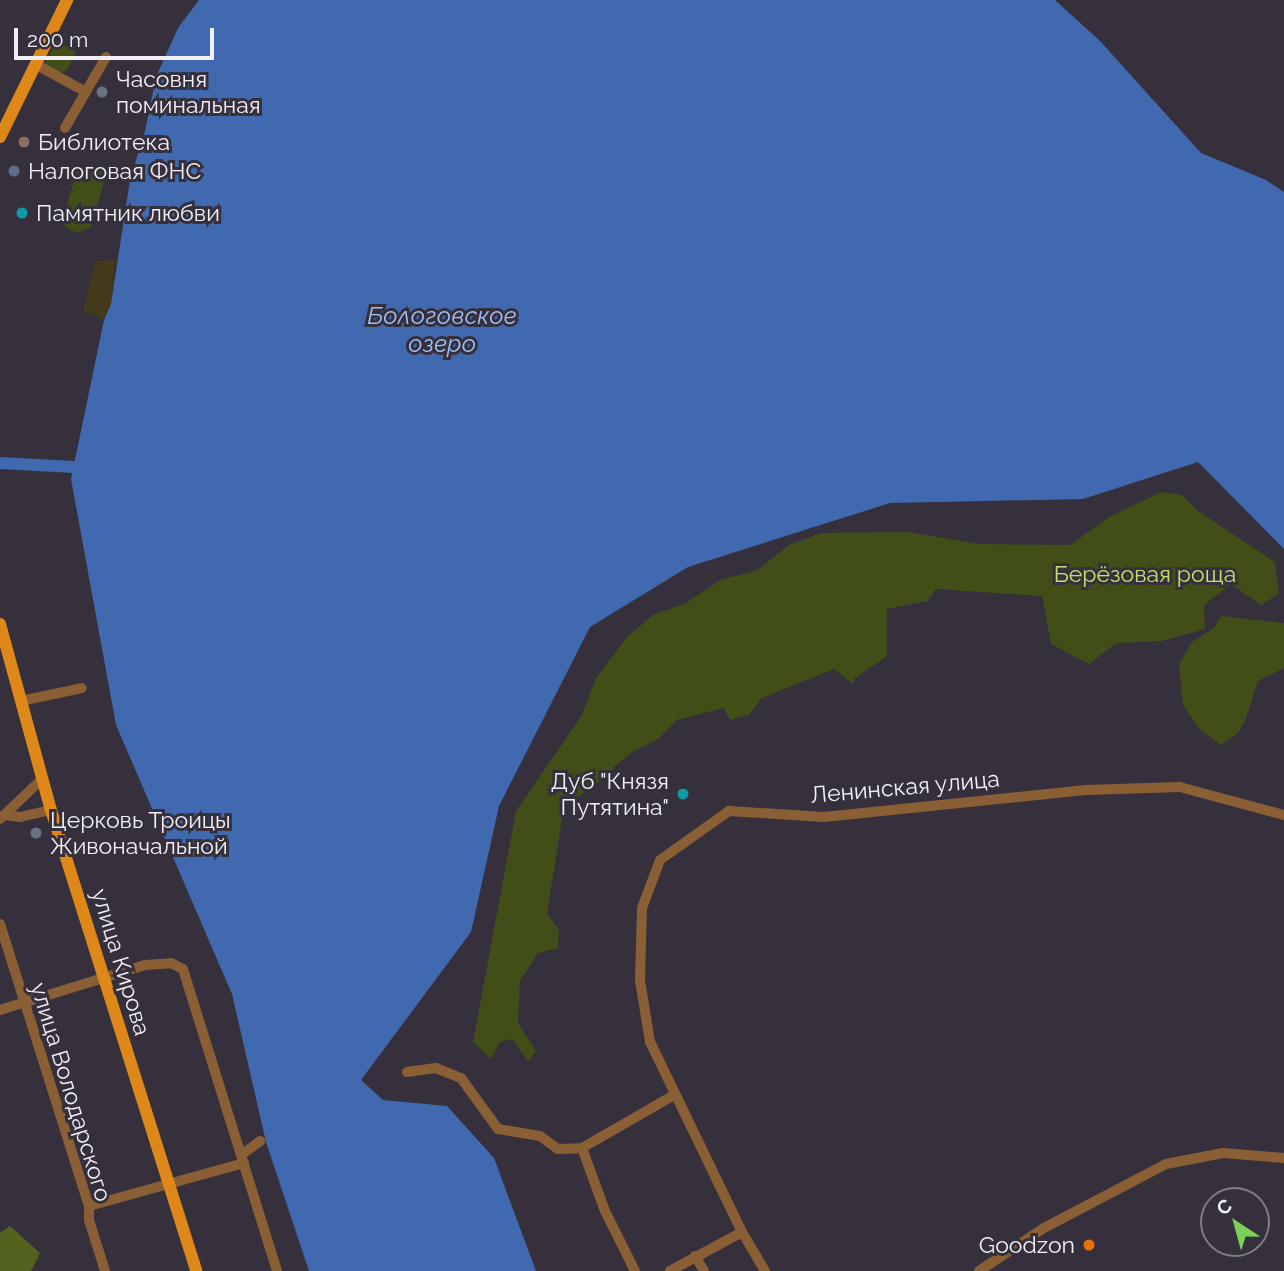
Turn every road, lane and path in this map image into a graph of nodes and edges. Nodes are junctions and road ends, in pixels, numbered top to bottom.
1 (67, 0) edge
2 (106, 57) dead end
3 (35, 64) junction
4 (86, 92) junction
5 (3, 118) edge
6 (65, 128) dead end
7 (0, 137) edge
8 (0, 624) edge
9 (4, 658) edge
10 (82, 688) dead end
11 (21, 701) junction
12 (42, 779) junction
13 (51, 810) junction
14 (1284, 815) edge
15 (3, 817) edge
16 (0, 924) edge
17 (103, 979) junction
18 (24, 1003) junction
19 (0, 1010) edge
20 (407, 1072) dead end
21 (674, 1094) junction
22 (260, 1142) dead end
23 (582, 1148) junction
24 (1284, 1158) edge
25 (243, 1159) junction
26 (169, 1183) junction
27 (89, 1206) junction
28 (742, 1232) junction
29 (695, 1256) junction
30 (105, 1271) edge
31 (196, 1271) edge
32 (277, 1271) edge
33 (635, 1271) edge
34 (670, 1271) edge
35 (704, 1271) edge
36 (765, 1271) edge
37 (979, 1271) edge

1 - 3 main road
2 - 4 street
3 - 4 street
3 - 5 main road
4 - 6 street
5 - 7 main road
8 - 9 main road, улица Кирова
9 - 11 main road, улица Кирова
10 - 11 street
11 - 12 main road, улица Кирова
12 - 13 main road, улица Кирова
12 - 15 street
13 - 15 street
13 - 17 main road, улица Кирова
14 - 21 street, Ленинская улица
16 - 18 street, улица Володарского
17 - 18 street
17 - 25 street
17 - 26 main road, улица Кирова
18 - 19 street
18 - 27 street, улица Володарского
20 - 23 street
21 - 23 street
21 - 28 street, Ленинская улица
22 - 25 street
23 - 33 street
24 - 37 street
25 - 26 street
25 - 32 street
26 - 27 street
26 - 31 main road, улица Кирова
27 - 30 street, улица Володарского
28 - 29 street
28 - 36 street, Ленинская улица
29 - 34 street
29 - 35 street

